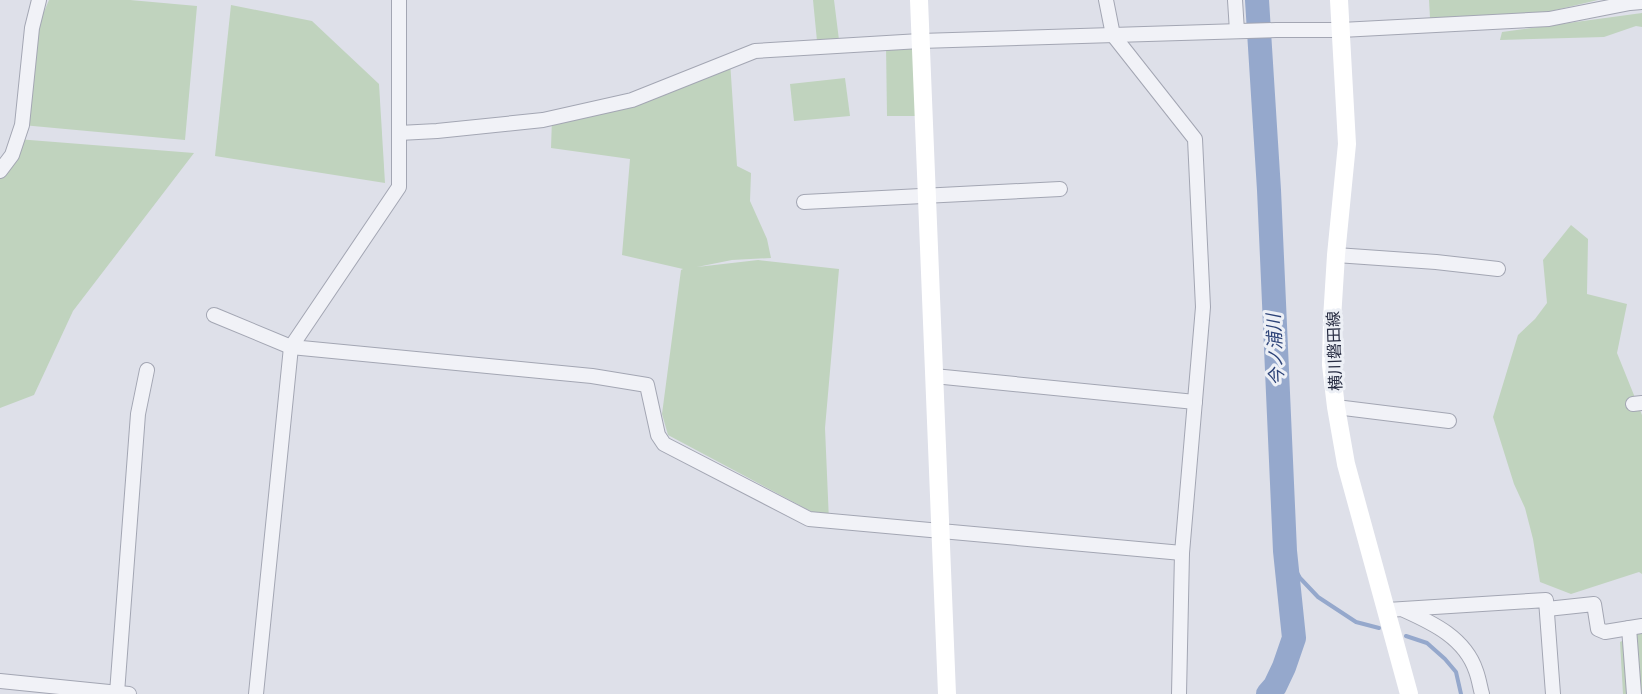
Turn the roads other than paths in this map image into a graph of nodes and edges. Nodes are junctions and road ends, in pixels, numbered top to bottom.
1 (39, 0) edge
2 (399, 0) edge
3 (919, 0) edge
4 (1106, 0) edge
5 (1234, 0) edge
6 (1339, 0) edge
7 (1642, 2) edge
8 (1341, 30) junction
9 (1238, 31) junction
10 (1113, 35) junction
11 (920, 41) junction
12 (399, 133) junction
13 (0, 171) edge
14 (1060, 189) dead end
15 (927, 196) junction
16 (804, 202) dead end
17 (1336, 255) junction
18 (1498, 269) dead end
19 (214, 315) dead end
20 (291, 347) junction
21 (147, 370) dead end
22 (934, 376) junction
23 (1195, 402) junction
24 (1336, 407) junction
25 (1449, 421) dead end
26 (941, 531) junction
27 (1182, 553) junction
28 (1547, 609) junction
29 (1394, 610) junction
30 (1636, 627) edge
31 (0, 681) edge
32 (123, 693) edge
33 (256, 694) edge
34 (947, 694) edge
35 (1179, 694) edge
36 (1410, 694) edge
37 (1482, 694) edge
38 (1553, 694) edge
39 (1634, 694) edge

1 - 13 street
2 - 12 street
3 - 11 main road
4 - 10 street
5 - 9 street
6 - 8 main road, 横川磐田線
7 - 8 street
8 - 9 street
8 - 17 main road, 横川磐田線
9 - 10 street
10 - 11 street
10 - 23 street
11 - 12 street
11 - 15 main road
12 - 20 street
14 - 15 street
15 - 16 street
15 - 22 main road
17 - 18 street
17 - 24 main road, 横川磐田線
19 - 20 street
20 - 26 street
20 - 33 street
21 - 32 street
22 - 23 street
22 - 26 main road
23 - 27 street
24 - 25 street
24 - 29 main road, 横川磐田線
26 - 27 street
26 - 34 main road
27 - 35 street
28 - 29 street
28 - 30 street
28 - 38 street
29 - 36 main road, 横川磐田線
29 - 37 street
30 - 39 street
31 - 32 street

